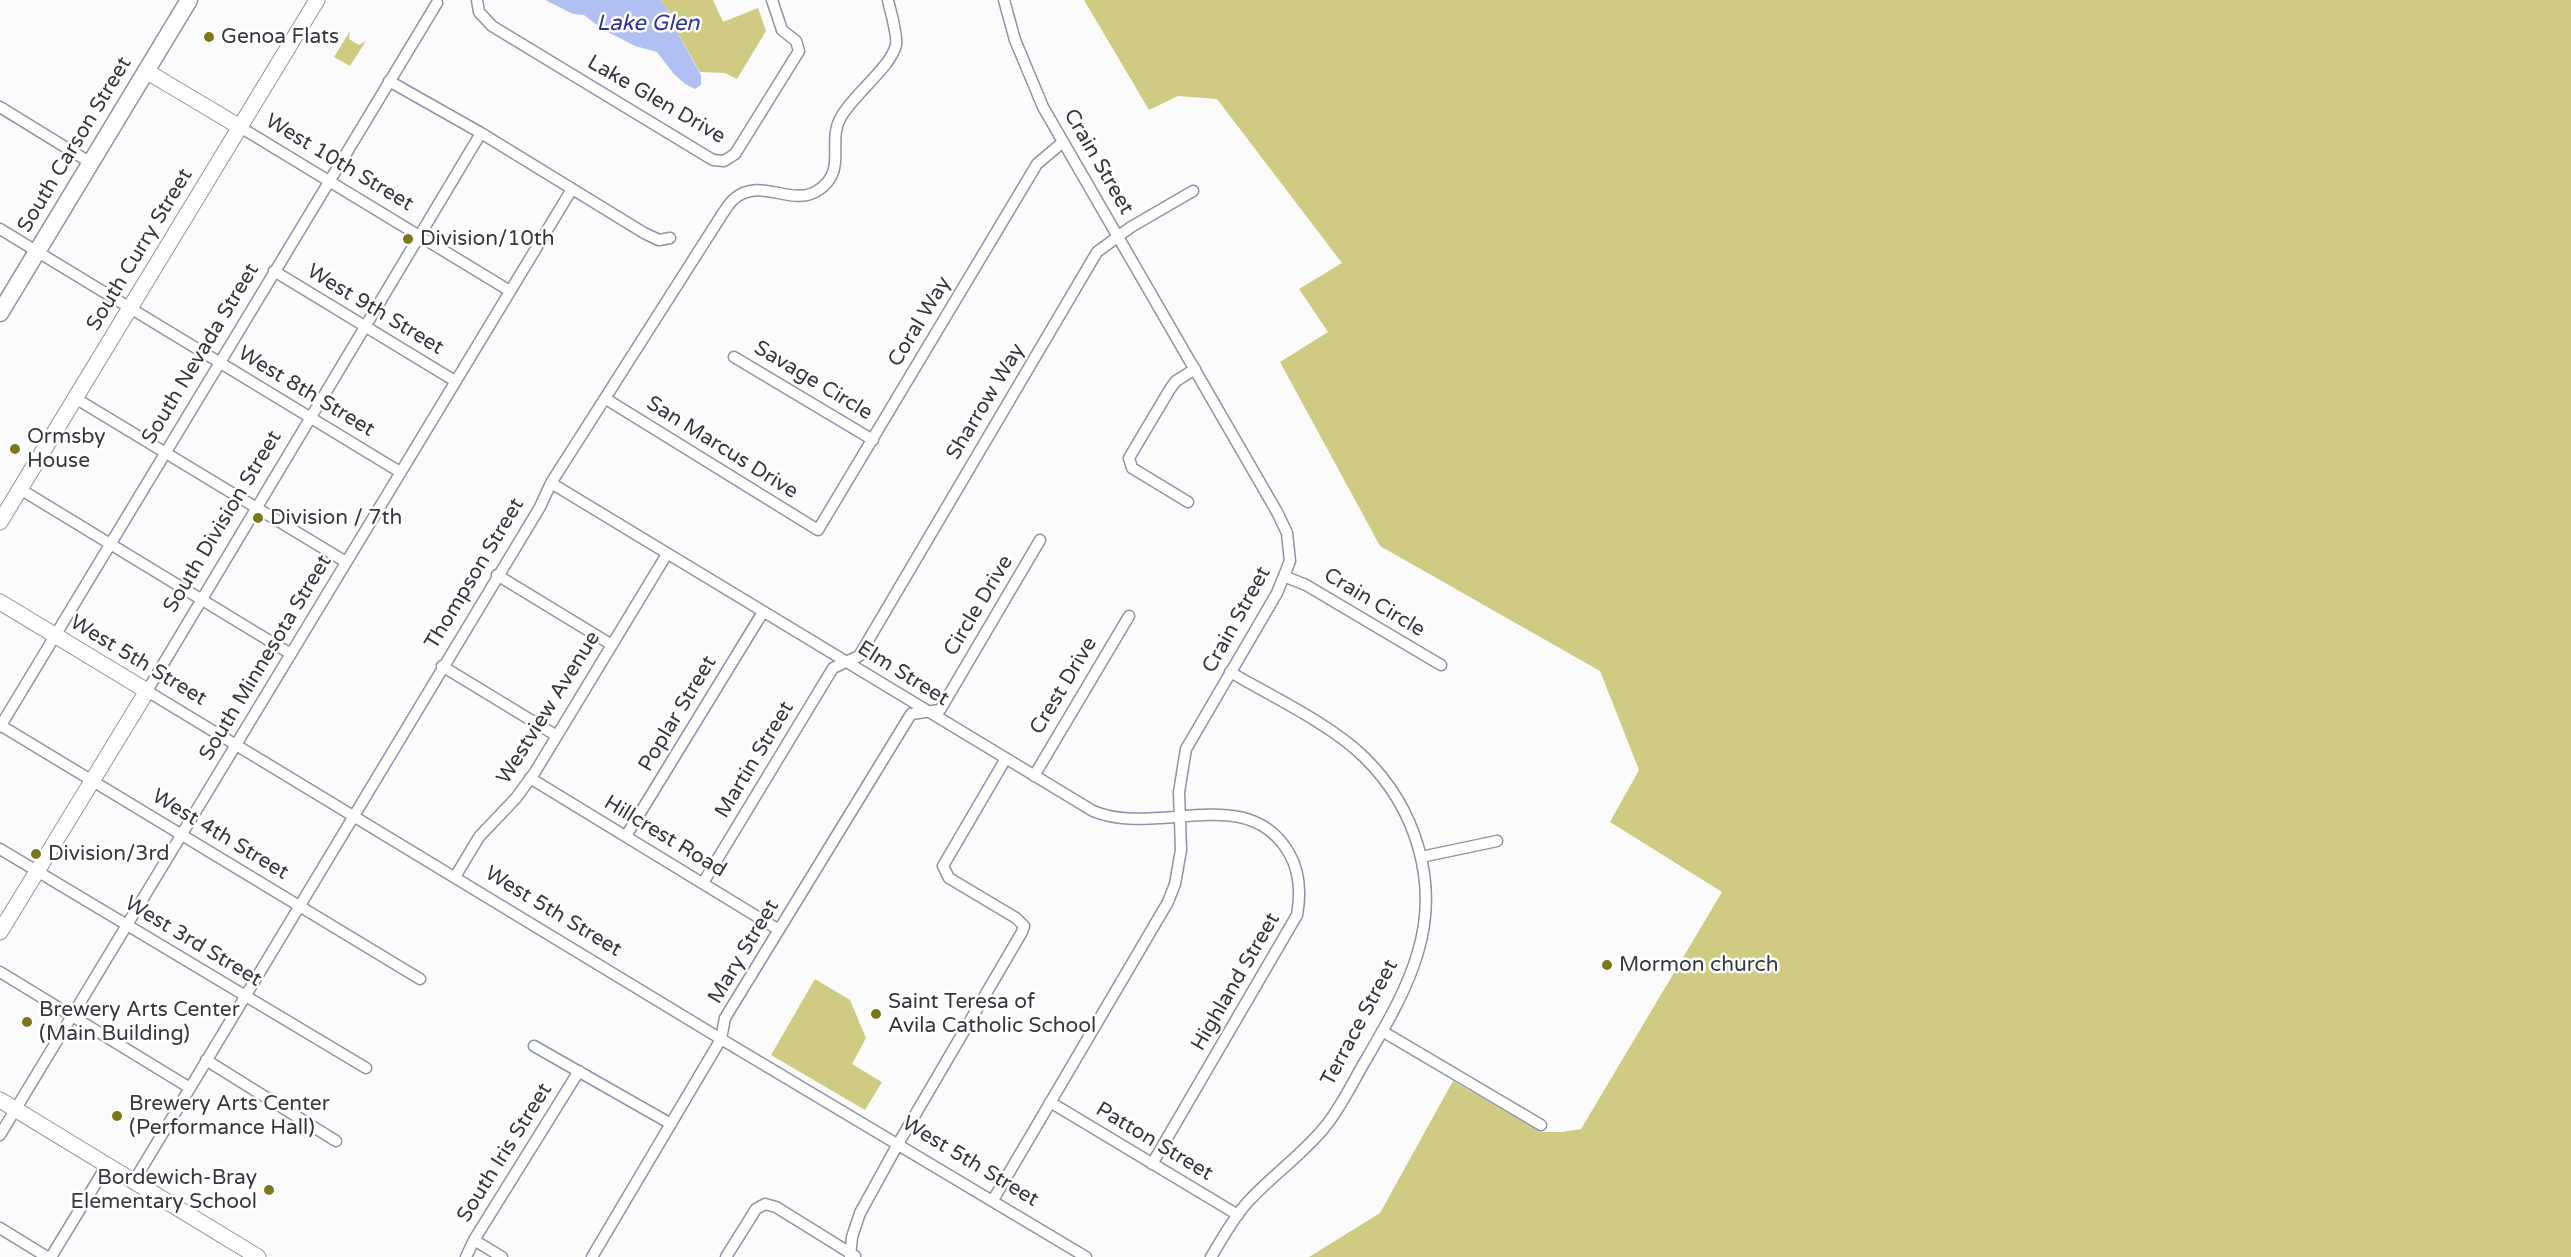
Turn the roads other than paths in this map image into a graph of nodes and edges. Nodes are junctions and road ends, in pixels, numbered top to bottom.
1 (189, 0) edge
2 (317, 0) edge
3 (477, 0) edge
4 (772, 0) edge
5 (888, 0) edge
6 (1004, 0) edge
7 (437, 3) dead end
8 (146, 71) junction
9 (389, 81) junction
10 (0, 107) edge
11 (240, 127) junction
12 (481, 133) junction
13 (1063, 142) junction
14 (91, 162) junction
15 (329, 181) junction
16 (572, 189) junction
17 (1193, 191) dead end
18 (0, 229) edge
19 (419, 236) junction
20 (1118, 236) junction
21 (670, 238) dead end
22 (37, 251) junction
23 (274, 272) junction
24 (510, 291) junction
25 (130, 308) junction
26 (0, 313) edge
27 (364, 326) junction
28 (734, 357) dead end
29 (219, 362) junction
30 (1195, 369) junction
31 (455, 381) junction
32 (75, 398) junction
33 (606, 399) junction
34 (310, 417) junction
35 (873, 440) junction
36 (164, 452) junction
37 (400, 472) junction
38 (551, 483) junction
39 (20, 489) junction
40 (1188, 502) dead end
41 (255, 507) junction
42 (0, 522) edge
43 (818, 530) joint
44 (1040, 540) dead end
45 (111, 544) junction
46 (667, 554) junction
47 (346, 562) junction
48 (497, 575) junction
49 (1286, 577) junction
50 (201, 600) junction
51 (0, 602) edge
52 (763, 612) junction
53 (1129, 616) dead end
54 (56, 636) junction
55 (612, 645) junction
56 (291, 654) junction
57 (845, 662) junction
58 (1442, 665) dead end
59 (442, 666) junction
60 (1230, 672) junction
61 (147, 691) junction
62 (925, 711) junction
63 (0, 726) edge
64 (557, 736) junction
65 (237, 745) junction
66 (1005, 760) junction
67 (1034, 776) junction
68 (530, 778) junction
69 (92, 780) junction
70 (354, 816) junction
71 (1181, 817) junction
72 (1257, 822) joint
73 (182, 835) junction
74 (626, 836) junction
75 (1497, 841) dead end
76 (0, 849) edge
77 (1422, 857) junction
78 (37, 871) junction
79 (455, 877) junction
80 (703, 883) junction
81 (299, 906) junction
82 (127, 925) junction
83 (779, 930) junction
84 (0, 932) edge
85 (0, 972) edge
86 (420, 979) dead end
87 (244, 995) junction
88 (72, 1017) junction
89 (1382, 1031) junction
90 (721, 1039) junction
91 (534, 1046) dead end
92 (206, 1060) junction
93 (366, 1068) dead end
94 (579, 1071) junction
95 (190, 1088) junction
96 (0, 1100) edge
97 (1050, 1102) junction
98 (15, 1110) junction
99 (671, 1124) junction
100 (1541, 1125) dead end
101 (0, 1135) edge
102 (336, 1141) dead end
103 (898, 1144) junction
104 (1152, 1164) junction
105 (107, 1165) junction
106 (134, 1181) junction
107 (993, 1200) junction
108 (1238, 1215) junction
109 (0, 1228) edge
110 (474, 1240) junction
111 (853, 1256) edge
112 (49, 1257) edge
113 (258, 1257) edge
114 (466, 1257) edge
115 (502, 1257) edge
116 (592, 1257) edge
117 (726, 1257) edge
118 (1086, 1257) edge
119 (1211, 1257) edge

1 - 8 main road, South Carson Street
2 - 11 street, South Curry Street
3 - 4 street, Lake Glen Drive
5 - 33 street, Thompson Street
6 - 13 street, Crain Street
7 - 9 street, South Nevada Street
8 - 11 street, West 10th Street
8 - 14 main road, South Carson Street
9 - 12 street
9 - 15 street, South Nevada Street
10 - 14 street
11 - 15 street, West 10th Street
11 - 25 street, South Curry Street
12 - 16 street
12 - 19 street, South Division Street
13 - 20 street, Crain Street
13 - 35 street, Coral Way
14 - 22 main road, South Carson Street
15 - 19 street, West 10th Street
15 - 23 street, South Nevada Street
16 - 21 street
16 - 24 street, South Minnesota Street
17 - 20 street, Sharrow Way
18 - 22 street, West 8th Street
19 - 24 street, West 10th Street
19 - 27 street, South Division Street
20 - 30 street, Crain Street
20 - 57 street, Sharrow Way
22 - 25 street, West 8th Street
22 - 26 main road, South Carson Street
23 - 27 street, West 9th Street
23 - 29 street, South Nevada Street
24 - 31 street, South Minnesota Street
25 - 29 street, West 8th Street
25 - 32 street, South Curry Street
27 - 31 street, West 9th Street
27 - 34 street, South Division Street
28 - 35 street, Savage Circle
29 - 34 street, West 8th Street
29 - 36 street, South Nevada Street
30 - 40 street
30 - 49 street, Crain Street
31 - 37 street, South Minnesota Street
32 - 36 street
32 - 39 street, South Curry Street
33 - 38 street, Thompson Street
33 - 43 street, San Marcus Drive
34 - 37 street, West 8th Street
34 - 41 street, South Division Street
35 - 43 street, Coral Way
36 - 41 street
36 - 45 street, South Nevada Street
37 - 47 street, South Minnesota Street
38 - 46 street, Elm Street
38 - 48 street, Thompson Street
39 - 42 street, South Curry Street
39 - 45 street
41 - 47 street
41 - 50 street, South Division Street
44 - 62 street, Circle Drive
45 - 50 street
45 - 54 street, South Nevada Street
46 - 52 street, Elm Street
46 - 55 street, Westview Avenue
47 - 56 street, South Minnesota Street
48 - 55 street
48 - 59 street, Thompson Street
49 - 58 street, Crain Circle
49 - 60 street, Crain Street
50 - 56 street
50 - 61 street, South Division Street
51 - 54 street, West 5th Street
52 - 57 street, Elm Street
52 - 74 street, Poplar Street
53 - 67 street, Crest Drive
54 - 61 street, West 5th Street
54 - 63 street, South Nevada Street
55 - 64 street, Westview Avenue
56 - 65 street, South Minnesota Street
57 - 62 street, Elm Street
57 - 80 street, Martin Street
59 - 64 street
59 - 70 street, Thompson Street
60 - 71 street, Crain Street
60 - 77 street, Terrace Street
61 - 65 street, West 5th Street
61 - 69 street, South Division Street
62 - 66 street, Elm Street
62 - 83 street, Mary Street
63 - 69 street, West 4th Street
64 - 68 street, Westview Avenue
65 - 70 street, West 5th Street
65 - 73 street, South Minnesota Street
66 - 67 street, Elm Street
66 - 103 street
67 - 71 street, Elm Street
68 - 74 street, Hillcrest Road
68 - 79 street, Westview Avenue
69 - 73 street, West 4th Street
69 - 78 street, South Division Street
70 - 79 street, West 5th Street
70 - 81 street, Thompson Street
71 - 72 street, Elm Street
71 - 97 street, Crain Street
72 - 104 street, Highland Street
73 - 81 street, West 4th Street
73 - 82 street, South Minnesota Street
74 - 80 street, Hillcrest Road
75 - 77 street
76 - 78 street, West 3rd Street
77 - 89 street, Terrace Street
78 - 82 street, West 3rd Street
78 - 84 street, South Division Street
79 - 90 street, West 5th Street
80 - 83 street, Hillcrest Road
81 - 86 street, West 4th Street
81 - 87 street, Thompson Street
82 - 87 street, West 3rd Street
82 - 88 street, South Minnesota Street
83 - 90 street, Mary Street
85 - 88 street
87 - 92 street, Thompson Street
87 - 93 street, West 3rd Street
88 - 95 street
88 - 98 street, South Minnesota Street
89 - 100 street
89 - 108 street, Terrace Street
90 - 99 street, Mary Street
90 - 103 street, West 5th Street
91 - 94 street
92 - 95 street, Thompson Street
92 - 102 street
94 - 99 street
94 - 110 street, South Iris Street
95 - 106 street, Thompson Street
96 - 98 street
97 - 104 street, Patton Street
97 - 107 street, Crain Street
98 - 101 street, South Minnesota Street
98 - 105 street
99 - 116 street, Mary Street
103 - 107 street, West 5th Street
103 - 111 street
104 - 108 street, Patton Street
105 - 106 street
105 - 112 street
106 - 113 street
107 - 118 street, West 5th Street
108 - 119 street, Terrace Street
109 - 112 street
110 - 114 street, South Iris Street
110 - 115 street
111 - 117 street

